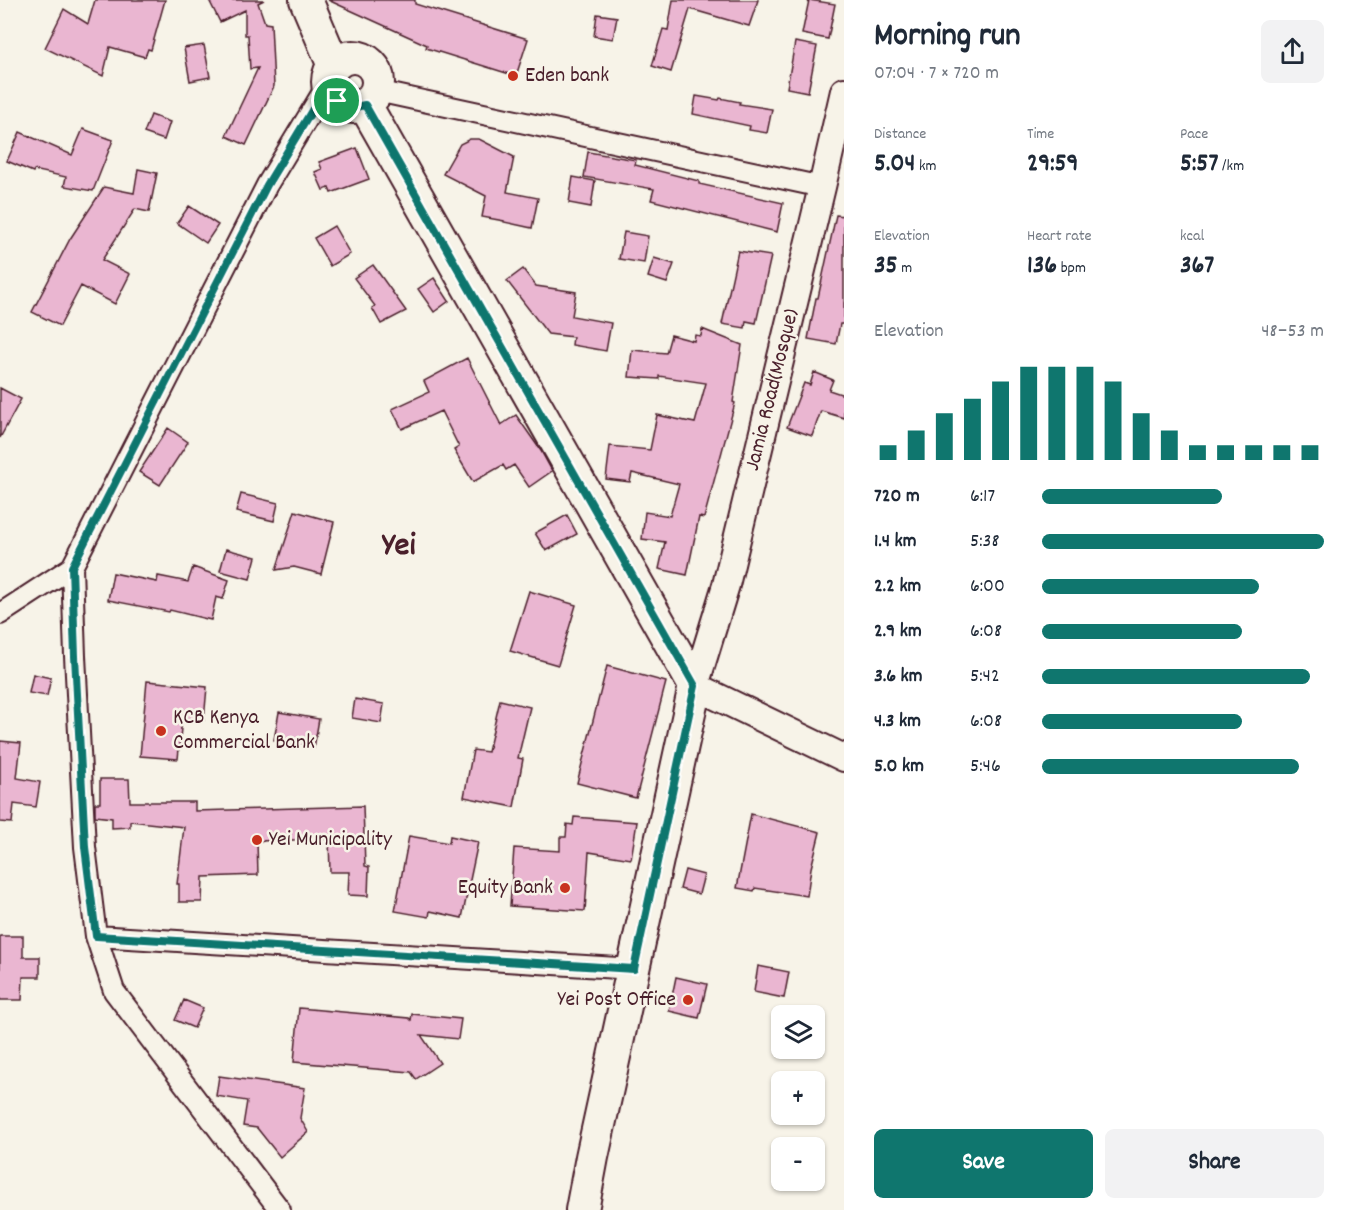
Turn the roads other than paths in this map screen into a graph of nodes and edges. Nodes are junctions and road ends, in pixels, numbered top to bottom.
1 (306, 0) edge
2 (331, 75) junction
3 (844, 91) edge
4 (371, 98) junction
5 (822, 187) junction
6 (72, 567) junction
7 (0, 614) edge
8 (695, 686) junction
9 (844, 758) edge
10 (96, 936) junction
11 (634, 969) junction
12 (280, 1210) edge
13 (582, 1210) edge

1 - 2 main road
2 - 4 main road
2 - 4 main road
2 - 6 street
3 - 5 street, Jamia Road(Mosque)
4 - 5 street
4 - 8 main road
5 - 8 street, Jamia Road(Mosque)
6 - 7 street
6 - 10 street
8 - 9 street
8 - 11 main road
10 - 11 street
10 - 12 street
11 - 13 main road

